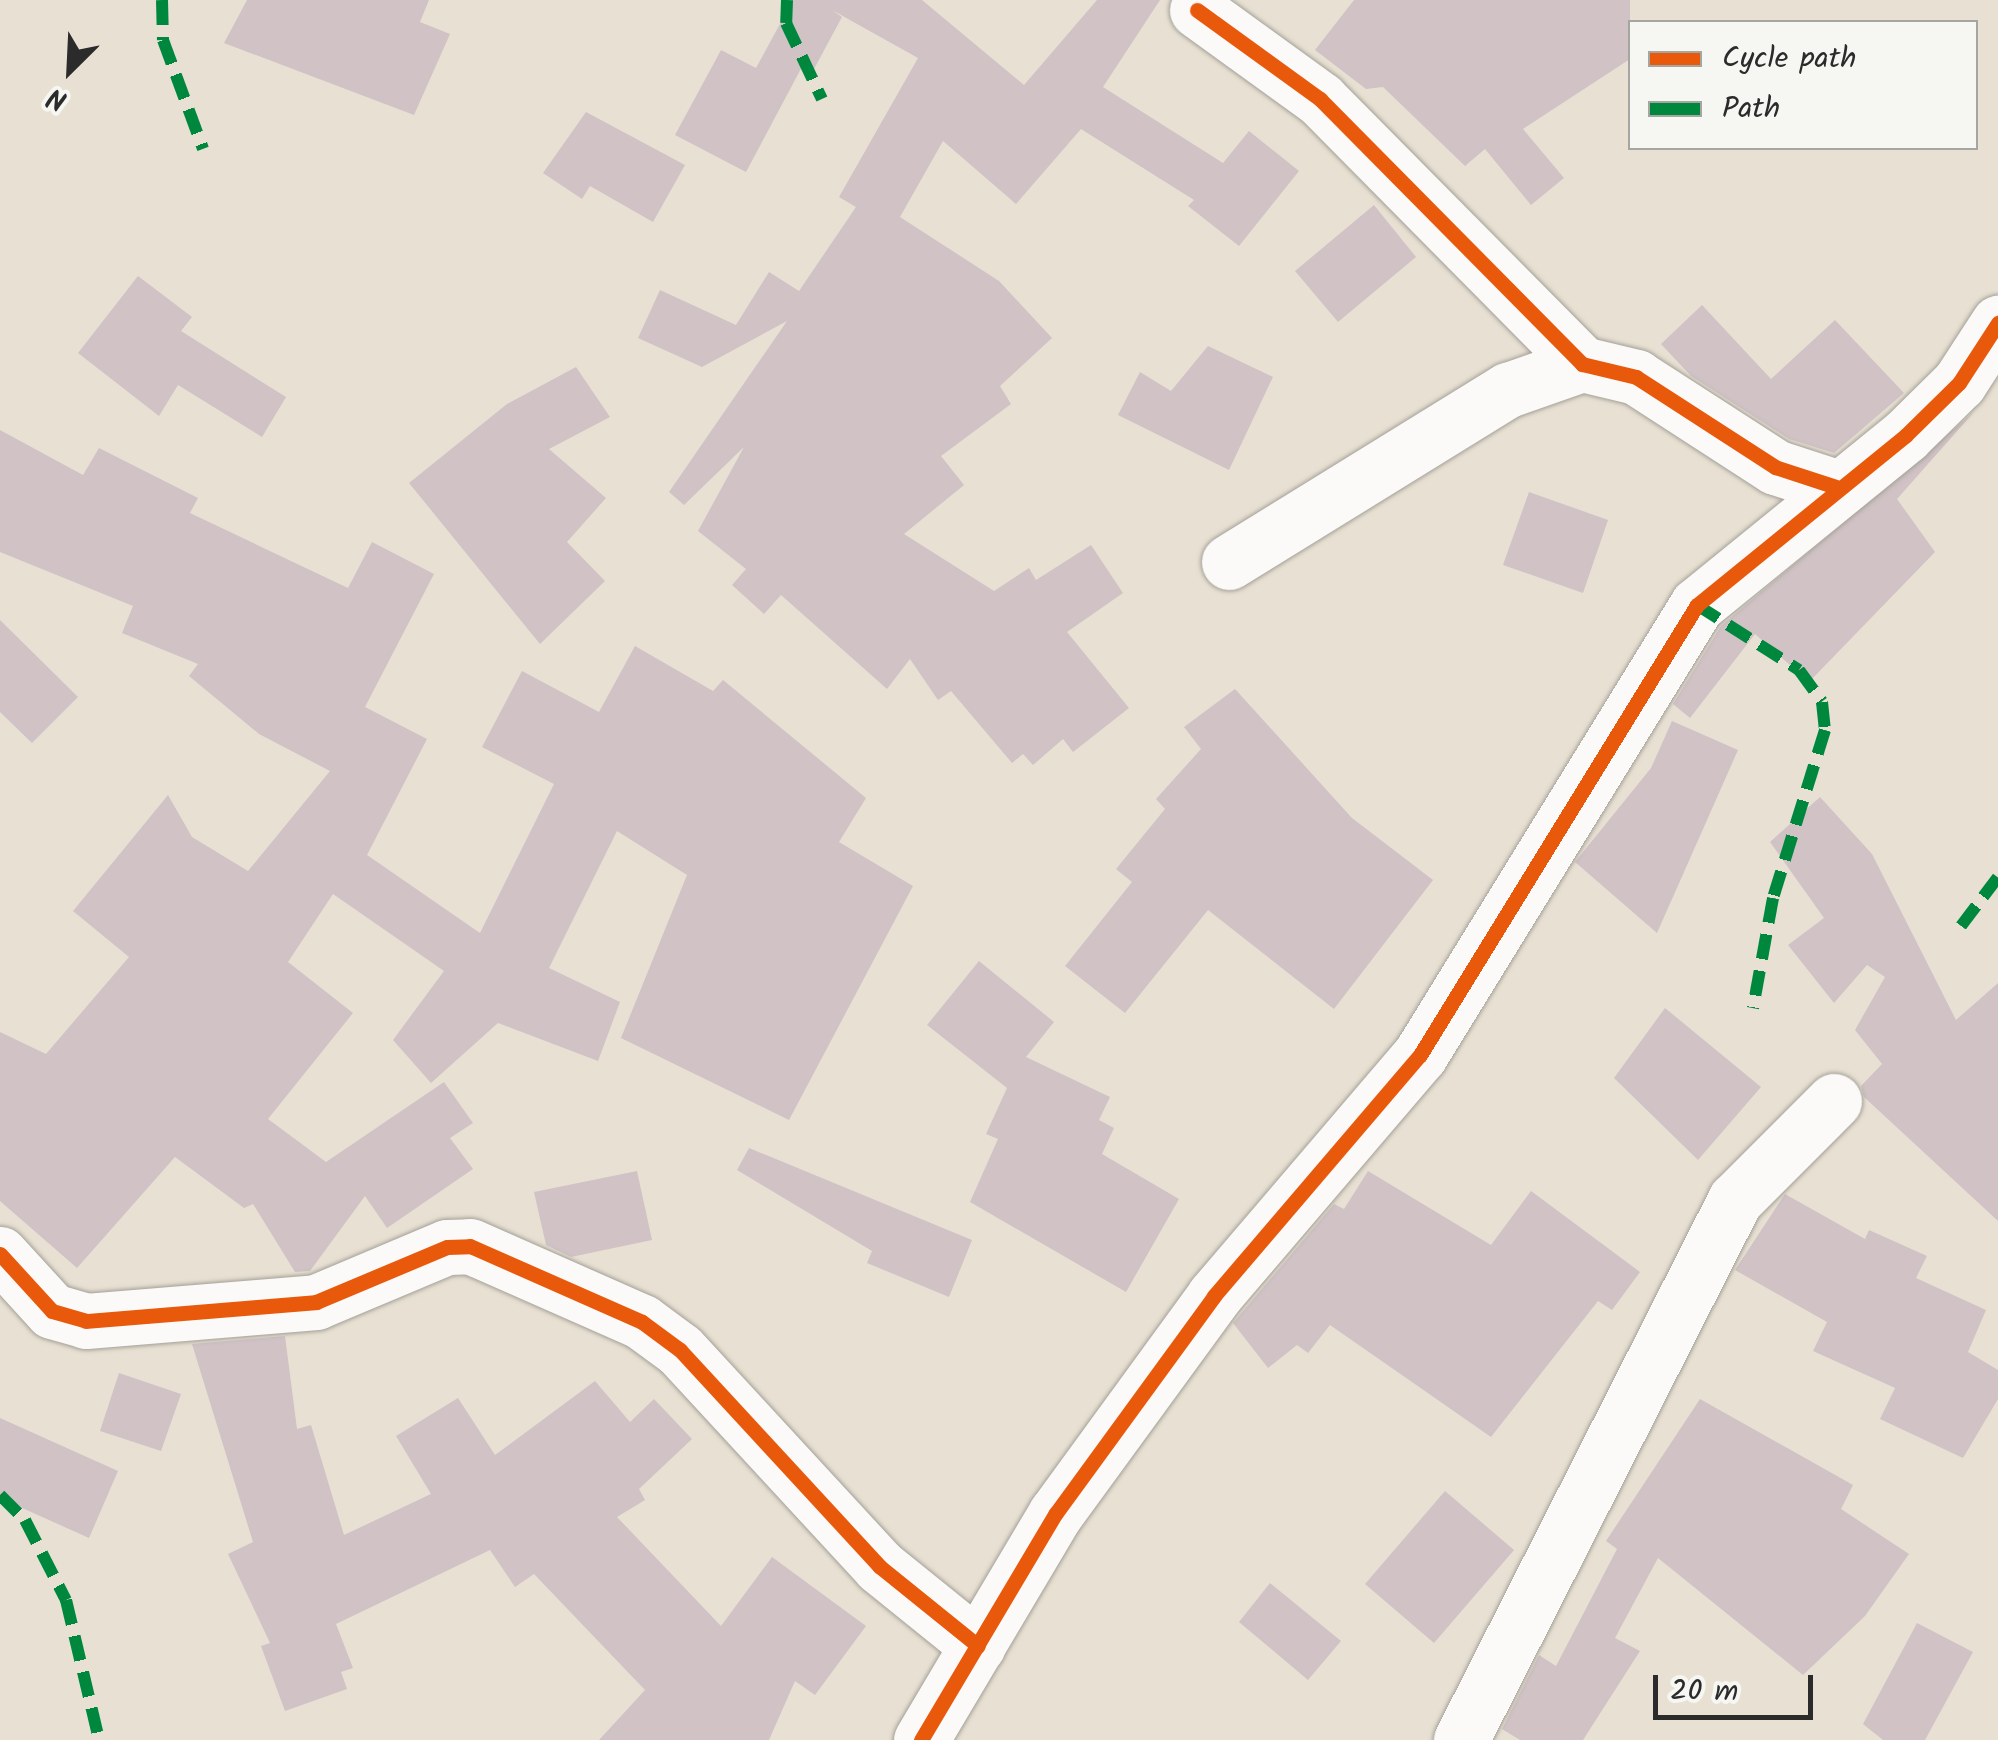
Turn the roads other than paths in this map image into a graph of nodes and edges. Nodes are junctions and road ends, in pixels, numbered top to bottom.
1 (1196, 10) dead end
2 (1998, 323) edge
3 (1582, 364) junction
4 (1836, 487) junction
5 (1228, 562) dead end
6 (1834, 1100) dead end
7 (0, 1254) edge
8 (978, 1646) junction
9 (921, 1740) edge
10 (1461, 1740) edge

1 - 3 street
2 - 4 street
3 - 4 street
3 - 5 street
4 - 8 street
6 - 10 street
7 - 8 street
8 - 9 street

